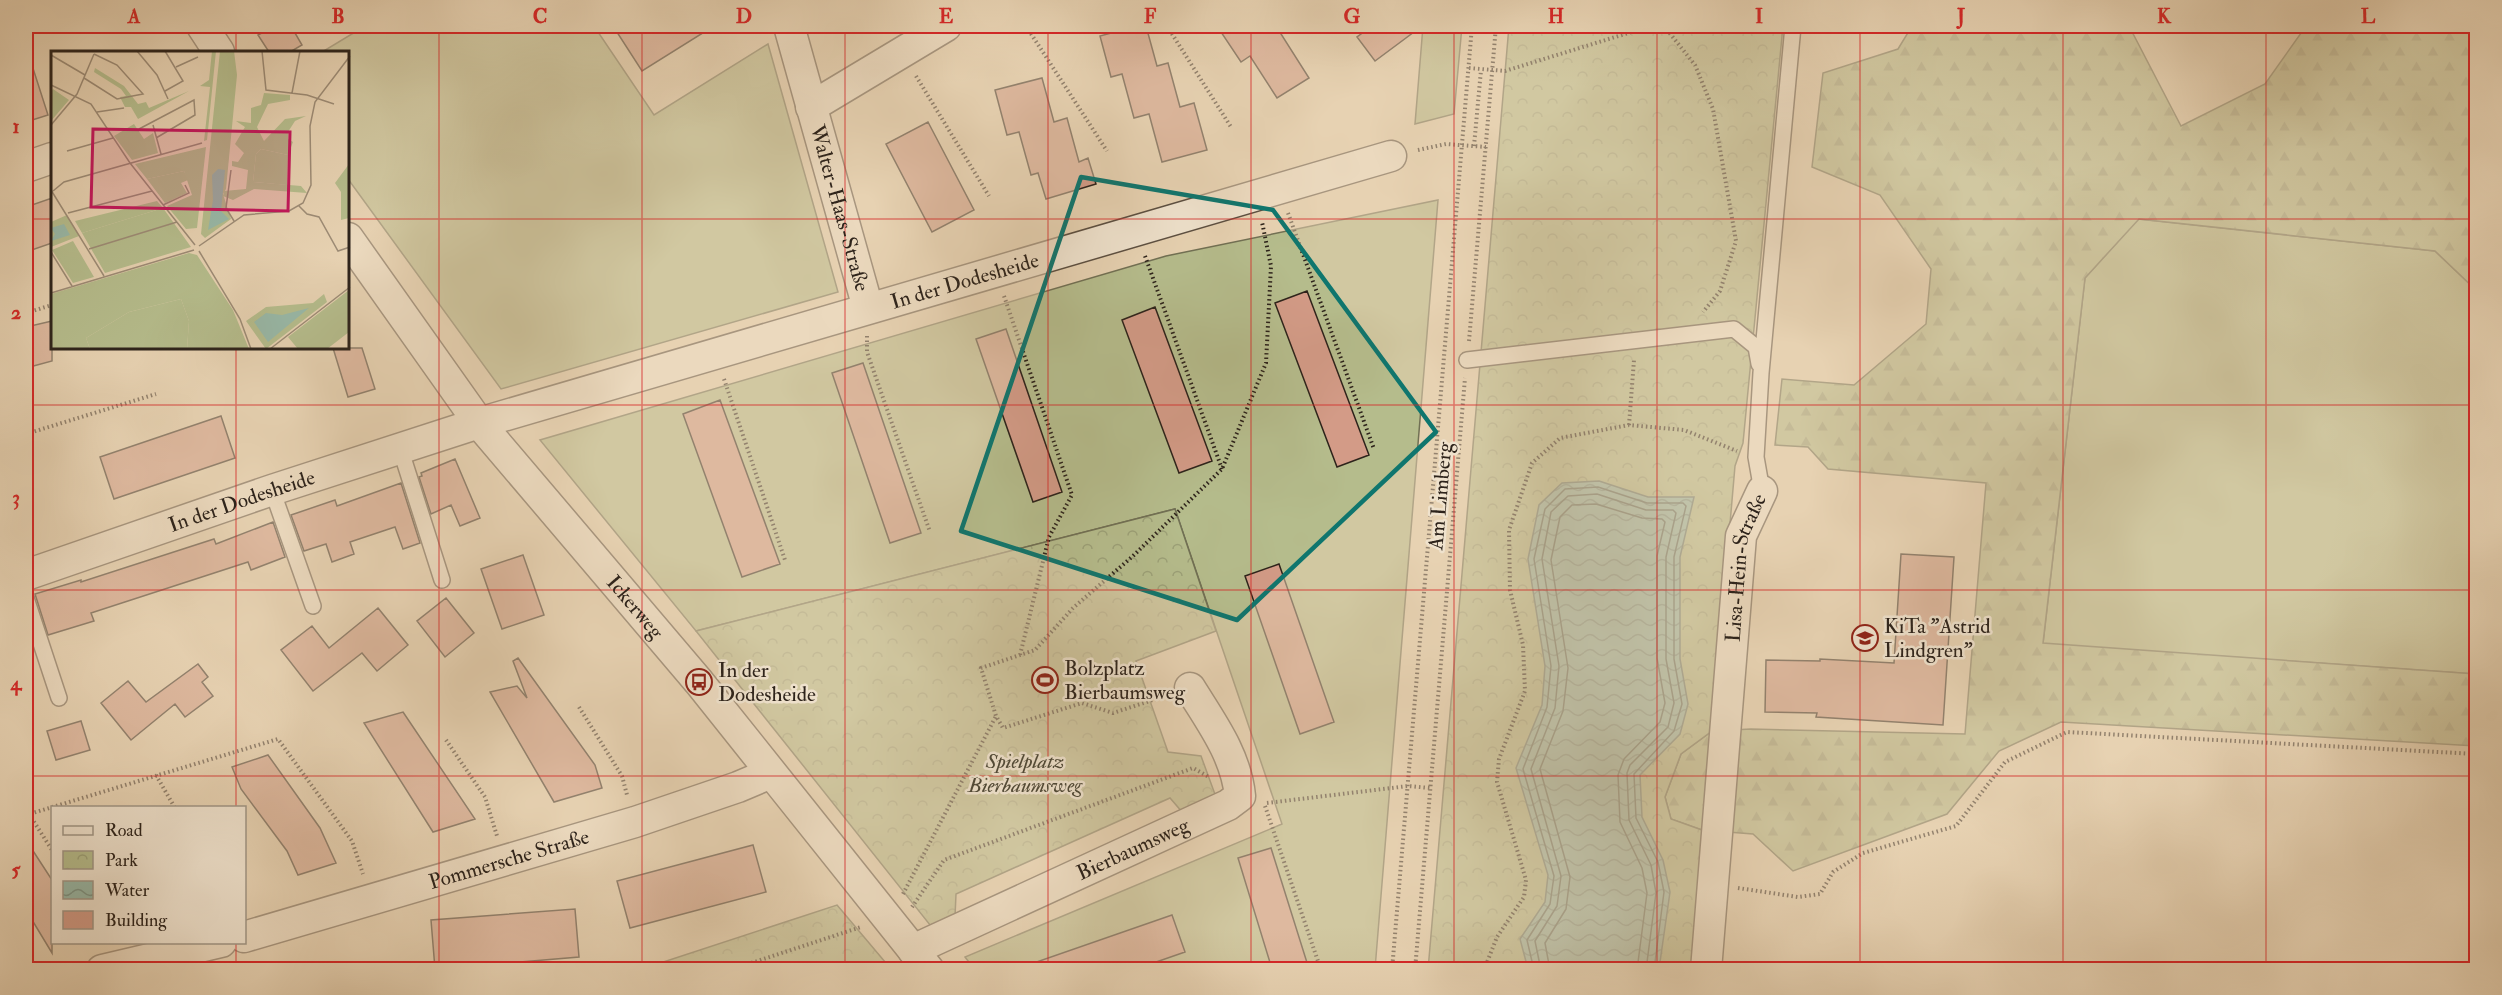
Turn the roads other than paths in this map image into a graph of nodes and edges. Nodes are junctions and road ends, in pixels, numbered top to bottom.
1 (202, 26) edge
2 (789, 26) edge
3 (946, 26) edge
4 (1792, 26) edge
5 (218, 51) edge
6 (811, 107) junction
7 (1390, 156) road end
8 (51, 158) edge
9 (26, 166) edge
10 (350, 241) edge
11 (868, 308) junction
12 (1467, 360) road end
13 (1761, 373) junction
14 (479, 423) junction
15 (400, 448) junction
16 (272, 490) junction
17 (1762, 490) joint
18 (26, 575) edge
19 (442, 580) dead end
20 (26, 598) edge
21 (313, 606) dead end
22 (1190, 688) road end
23 (59, 698) dead end
24 (771, 773) junction
25 (246, 936) edge
26 (212, 944) edge
27 (921, 960) edge
28 (102, 969) edge
29 (1706, 969) edge

1 - 5 street
2 - 6 street, Walter-Haas-Straße
3 - 6 street, Walter-Haas-Straße
4 - 13 lane, Lisa-Hein-Straße
6 - 11 street, Walter-Haas-Straße
7 - 11 street, In der Dodesheide
8 - 9 street
10 - 14 street, Ickerweg
11 - 14 street, In der Dodesheide
12 - 13 lane
13 - 17 lane, Lisa-Hein-Straße
14 - 15 street, In der Dodesheide
14 - 24 street, Ickerweg
15 - 16 street, In der Dodesheide
15 - 19 lane
16 - 18 street, In der Dodesheide
16 - 21 lane
17 - 29 street, Lisa-Hein-Straße
20 - 23 lane
22 - 27 street, Bierbaumsweg
24 - 25 street, Pommersche Straße
24 - 27 street, Ickerweg
26 - 28 street

